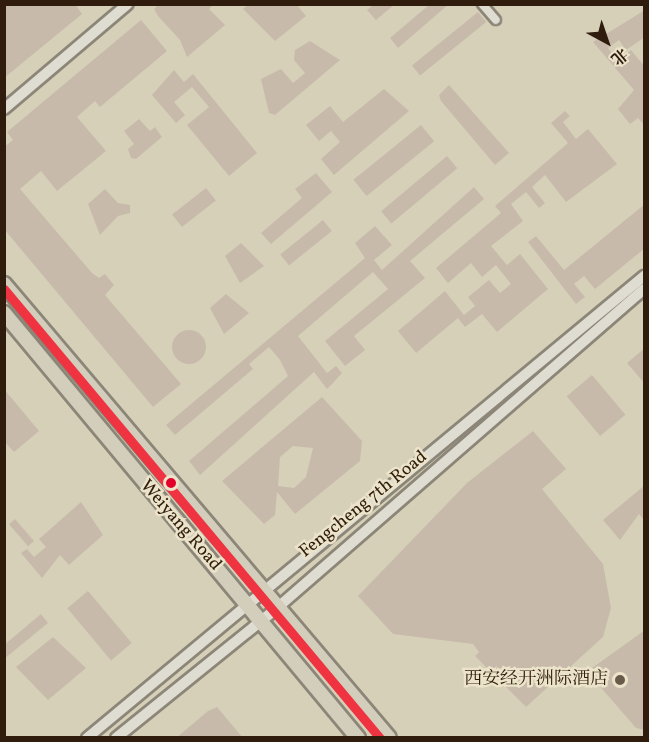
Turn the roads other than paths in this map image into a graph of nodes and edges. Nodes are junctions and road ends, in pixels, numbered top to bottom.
1 (128, 4) edge
2 (482, 4) edge
3 (496, 20) dead end
4 (4, 109) edge
5 (645, 276) edge
6 (4, 284) edge
7 (645, 290) edge
8 (4, 313) edge
9 (261, 589) junction
10 (246, 603) junction
11 (277, 608) junction
12 (262, 620) junction
13 (87, 738) edge
14 (116, 738) edge
15 (358, 738) edge
16 (389, 738) edge

1 - 4 street
2 - 3 street
5 - 9 street, Fengcheng 7th Road
6 - 9 main road, Weiyang Road
7 - 11 street, Fengcheng 7th Road
8 - 10 main road, Weiyang Road
9 - 10 street, Fengcheng 7th Road
9 - 11 main road, Weiyang Road
10 - 12 main road, Weiyang Road
10 - 13 street, Fengcheng 7th Road
11 - 12 street, Fengcheng 7th Road
11 - 16 main road, Weiyang Road
12 - 14 street, Fengcheng 7th Road
12 - 15 main road, Weiyang Road

